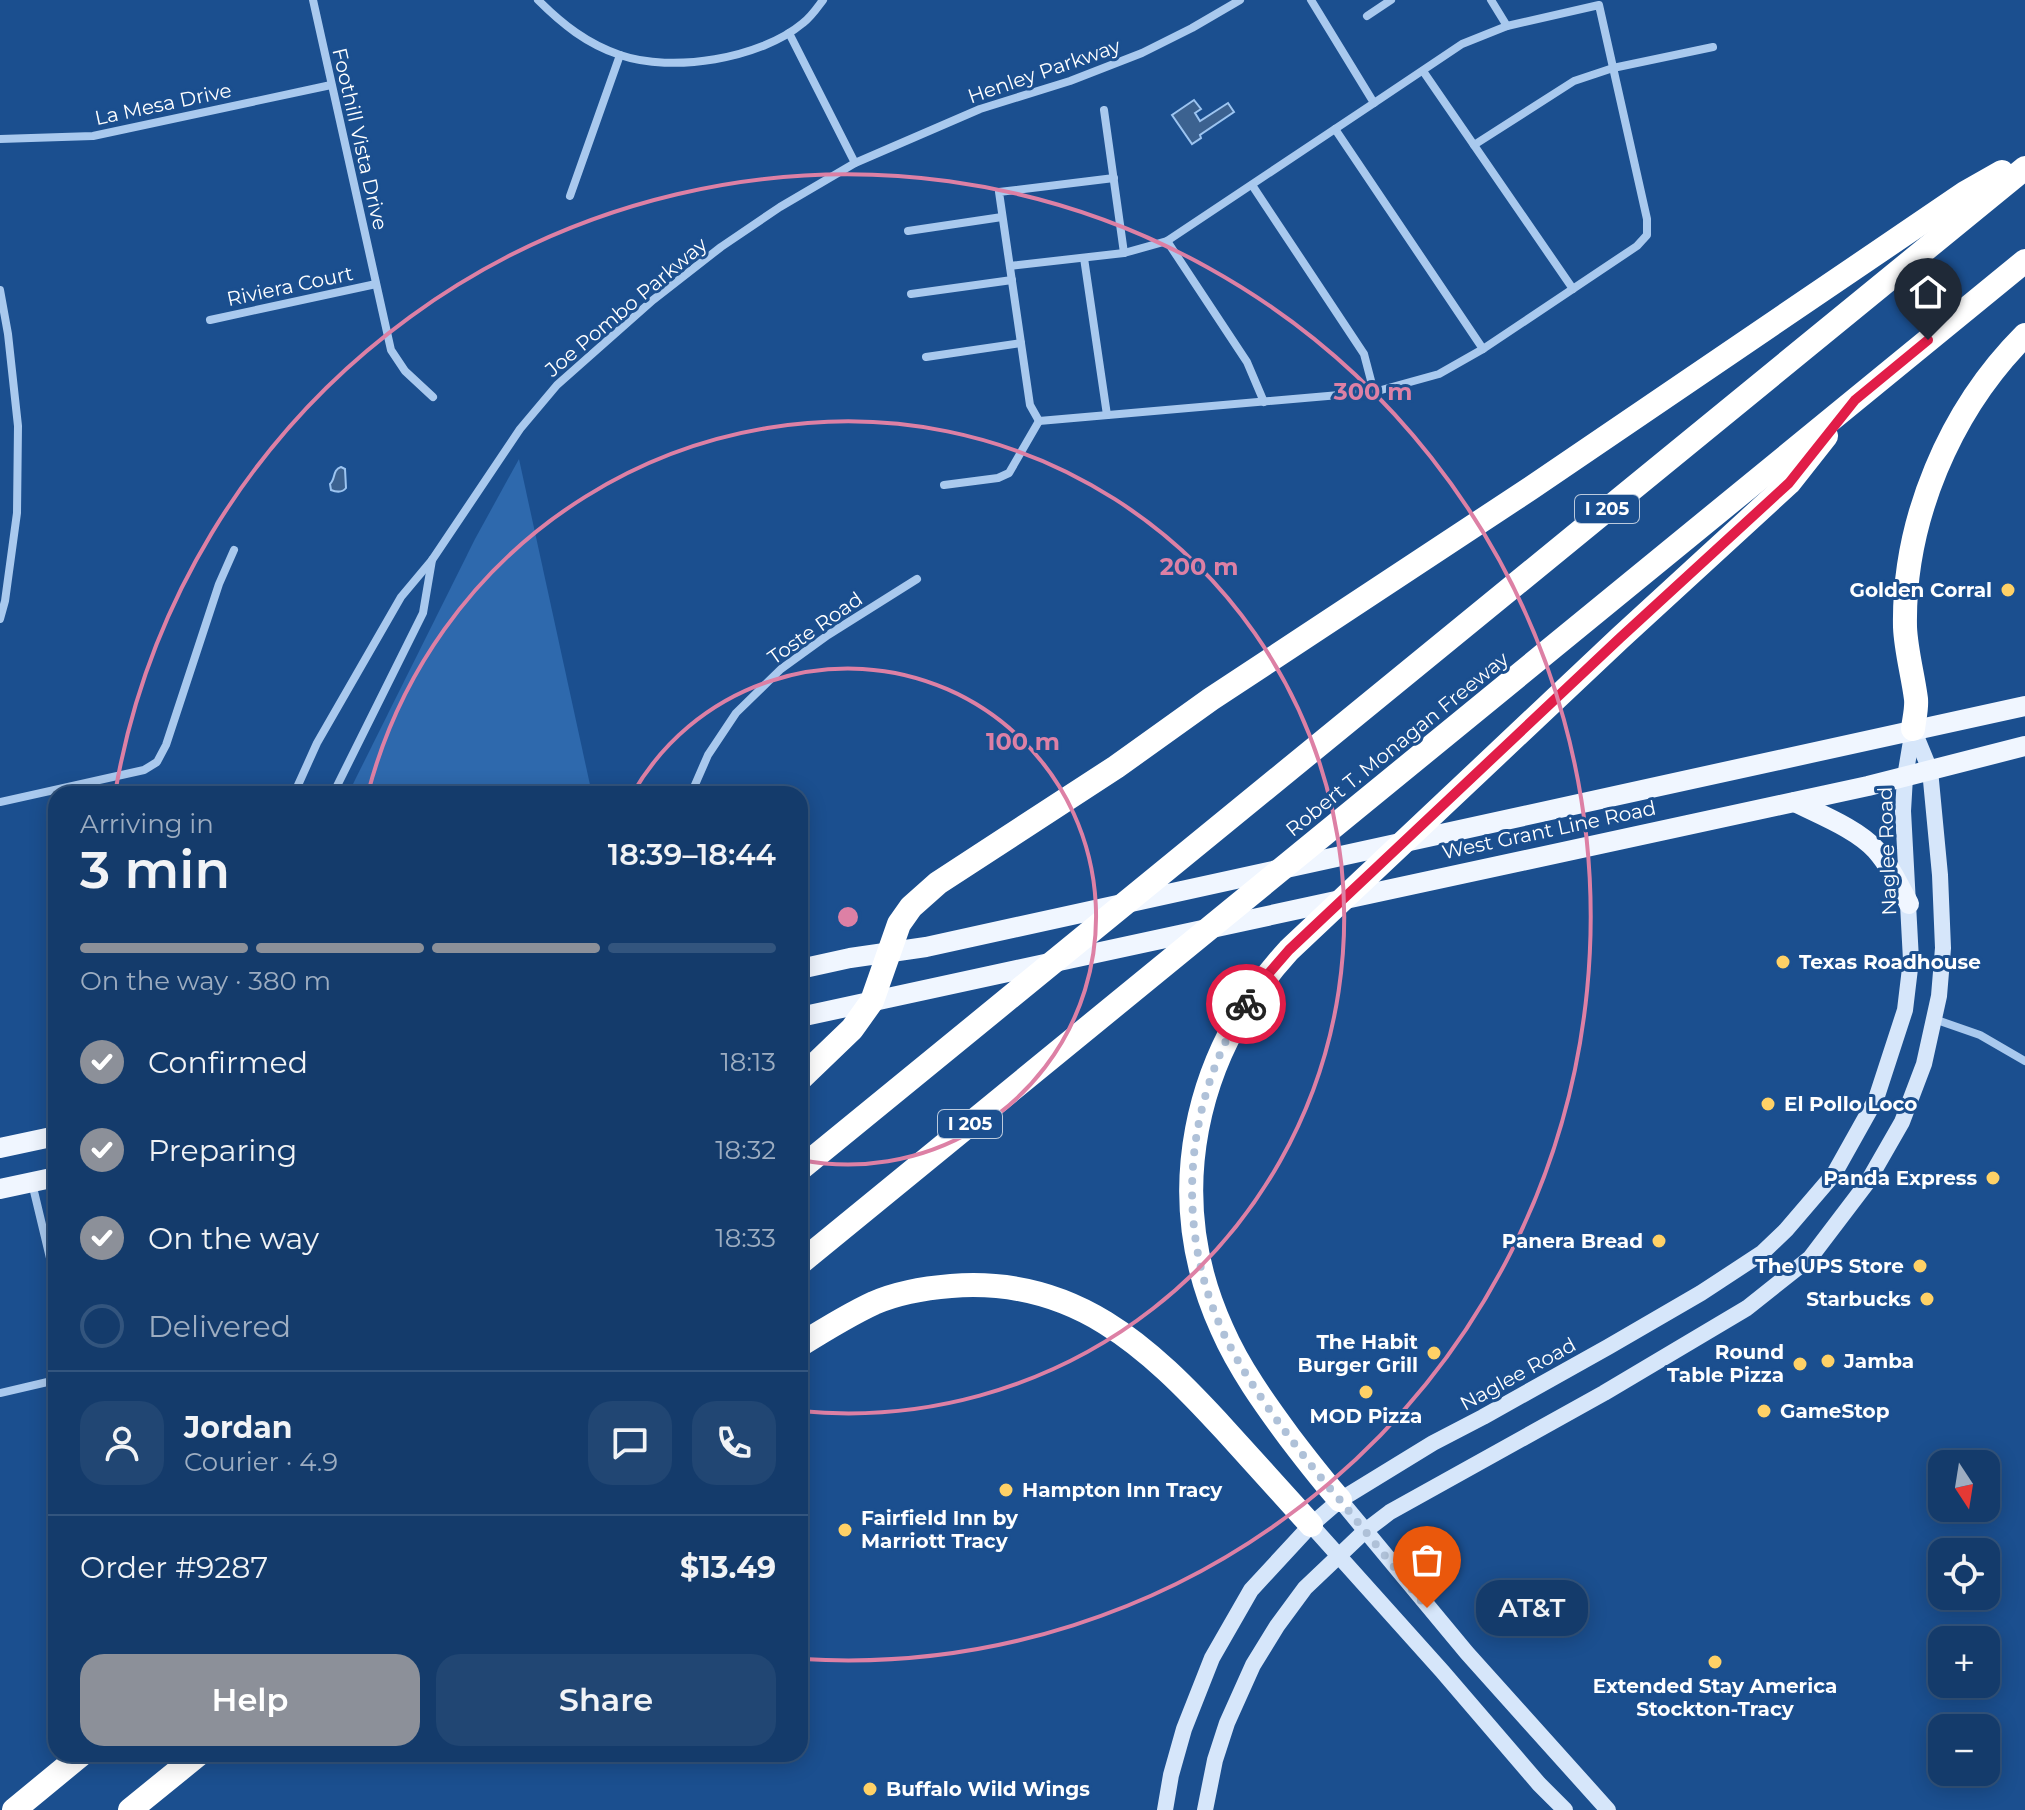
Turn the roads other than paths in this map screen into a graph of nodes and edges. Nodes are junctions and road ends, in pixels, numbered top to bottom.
1 (313, 0) edge
2 (538, 0) edge
3 (823, 0) edge
4 (1240, 0) edge
5 (1311, 0) edge
6 (1391, 0) edge
7 (1491, 0) edge
8 (1598, 3) edge
9 (1367, 16) dead end
10 (1507, 26) junction
11 (789, 33) junction
12 (1713, 47) dead end
13 (620, 55) junction
14 (1613, 68) junction
15 (1423, 71) junction
16 (331, 85) junction
17 (1374, 103) junction
18 (1104, 110) dead end
19 (1335, 129) junction
20 (0, 139) edge
21 (1474, 145) junction
22 (2025, 160) edge
23 (855, 163) junction
24 (2025, 168) edge
25 (1114, 178) junction
26 (1252, 185) junction
27 (570, 196) dead end
28 (1002, 217) junction
29 (908, 231) dead end
30 (1167, 241) junction
31 (1124, 253) junction
32 (1084, 258) junction
33 (2025, 261) edge
34 (1010, 266) junction
35 (1012, 280) junction
36 (376, 284) junction
37 (1573, 289) junction
38 (0, 290) edge
39 (911, 294) dead end
40 (210, 320) dead end
41 (2025, 335) edge
42 (1021, 343) junction
43 (1483, 349) junction
44 (926, 357) dead end
45 (1374, 392) junction
46 (433, 397) dead end
47 (1855, 400) junction
48 (1264, 402) junction
49 (1107, 415) junction
50 (1039, 421) junction
51 (944, 485) dead end
52 (234, 550) dead end
53 (432, 560) junction
54 (917, 579) dead end
55 (0, 619) edge
56 (2025, 706) edge
57 (1913, 729) junction
58 (2025, 746) edge
59 (1930, 770) junction
60 (1905, 777) junction
61 (72, 786) edge
62 (298, 786) edge
63 (337, 786) edge
64 (694, 786) edge
65 (48, 791) edge
66 (0, 802) edge
67 (1795, 802) junction
68 (1909, 904) junction
69 (889, 953) junction
70 (808, 968) edge
71 (872, 1001) junction
72 (808, 1015) edge
73 (1934, 1019) junction
74 (2025, 1061) edge
75 (808, 1071) edge
76 (48, 1138) edge
77 (0, 1148) edge
78 (808, 1162) edge
79 (48, 1179) edge
80 (32, 1182) junction
81 (0, 1189) edge
82 (48, 1249) edge
83 (808, 1256) edge
84 (808, 1340) edge
85 (48, 1382) edge
86 (0, 1393) edge
87 (1340, 1500) junction
88 (1311, 1525) junction
89 (1365, 1531) junction
90 (1339, 1556) junction
91 (72, 1762) edge
92 (189, 1762) edge
93 (14, 1810) edge
94 (130, 1810) edge
95 (1165, 1810) edge
96 (1205, 1810) edge
97 (1565, 1810) edge
98 (1608, 1810) edge

1 - 16 street, Foothill Vista Drive
2 - 13 street
3 - 11 street
4 - 23 street, Henley Parkway
5 - 17 street
6 - 9 street
7 - 10 street
8 - 10 street
8 - 14 street
10 - 15 street
11 - 13 street
11 - 23 street
12 - 14 street
13 - 27 street
14 - 21 street
14 - 37 street
15 - 17 street
15 - 21 street
16 - 20 street, La Mesa Drive
16 - 36 street, Foothill Vista Drive
17 - 19 street
18 - 25 street
19 - 26 street
19 - 43 street
21 - 37 street
22 - 69 highway
23 - 53 street, Joe Pombo Parkway
24 - 78 highway, I 205
25 - 28 street
25 - 31 street
26 - 30 street
26 - 45 street
28 - 29 street
28 - 34 street
30 - 31 street
30 - 48 street
31 - 32 street
32 - 34 street
32 - 49 street
33 - 47 highway, Robert T. Monagan Freeway / I 205
34 - 35 street
35 - 39 street
35 - 42 street
36 - 40 street, Riviera Court
36 - 46 street, Foothill Vista Drive
37 - 43 street
38 - 55 street
41 - 57 highway
42 - 44 street
42 - 50 street
43 - 45 street
45 - 48 street
47 - 83 highway, Robert T. Monagan Freeway / I 205
47 - 87 highway
48 - 49 street
49 - 50 street
50 - 51 street
52 - 61 street
53 - 62 street, Joe Pombo Parkway
53 - 63 street, Joe Pombo Parkway
54 - 64 street, Toste Road
56 - 57 main road, West Grant Line Road
57 - 59 main road
57 - 60 main road, Naglee Road
57 - 69 main road, West Grant Line Road
58 - 59 main road, West Grant Line Road
59 - 60 main road, West Grant Line Road
59 - 73 main road
60 - 67 main road, West Grant Line Road
60 - 68 main road, Naglee Road
65 - 66 street
67 - 68 main road
67 - 71 main road, West Grant Line Road
68 - 87 main road, Naglee Road
69 - 70 main road, West Grant Line Road
69 - 71 highway
71 - 72 main road, West Grant Line Road
71 - 75 highway
73 - 74 street
73 - 89 main road
76 - 77 main road
79 - 80 main road
80 - 81 main road
80 - 82 street
84 - 88 highway
85 - 86 street
87 - 88 main road, Naglee Road
87 - 89 main road
88 - 90 main road
88 - 95 main road, Naglee Road
89 - 90 main road
89 - 98 main road
90 - 96 main road
90 - 97 main road
91 - 93 highway
92 - 94 highway

